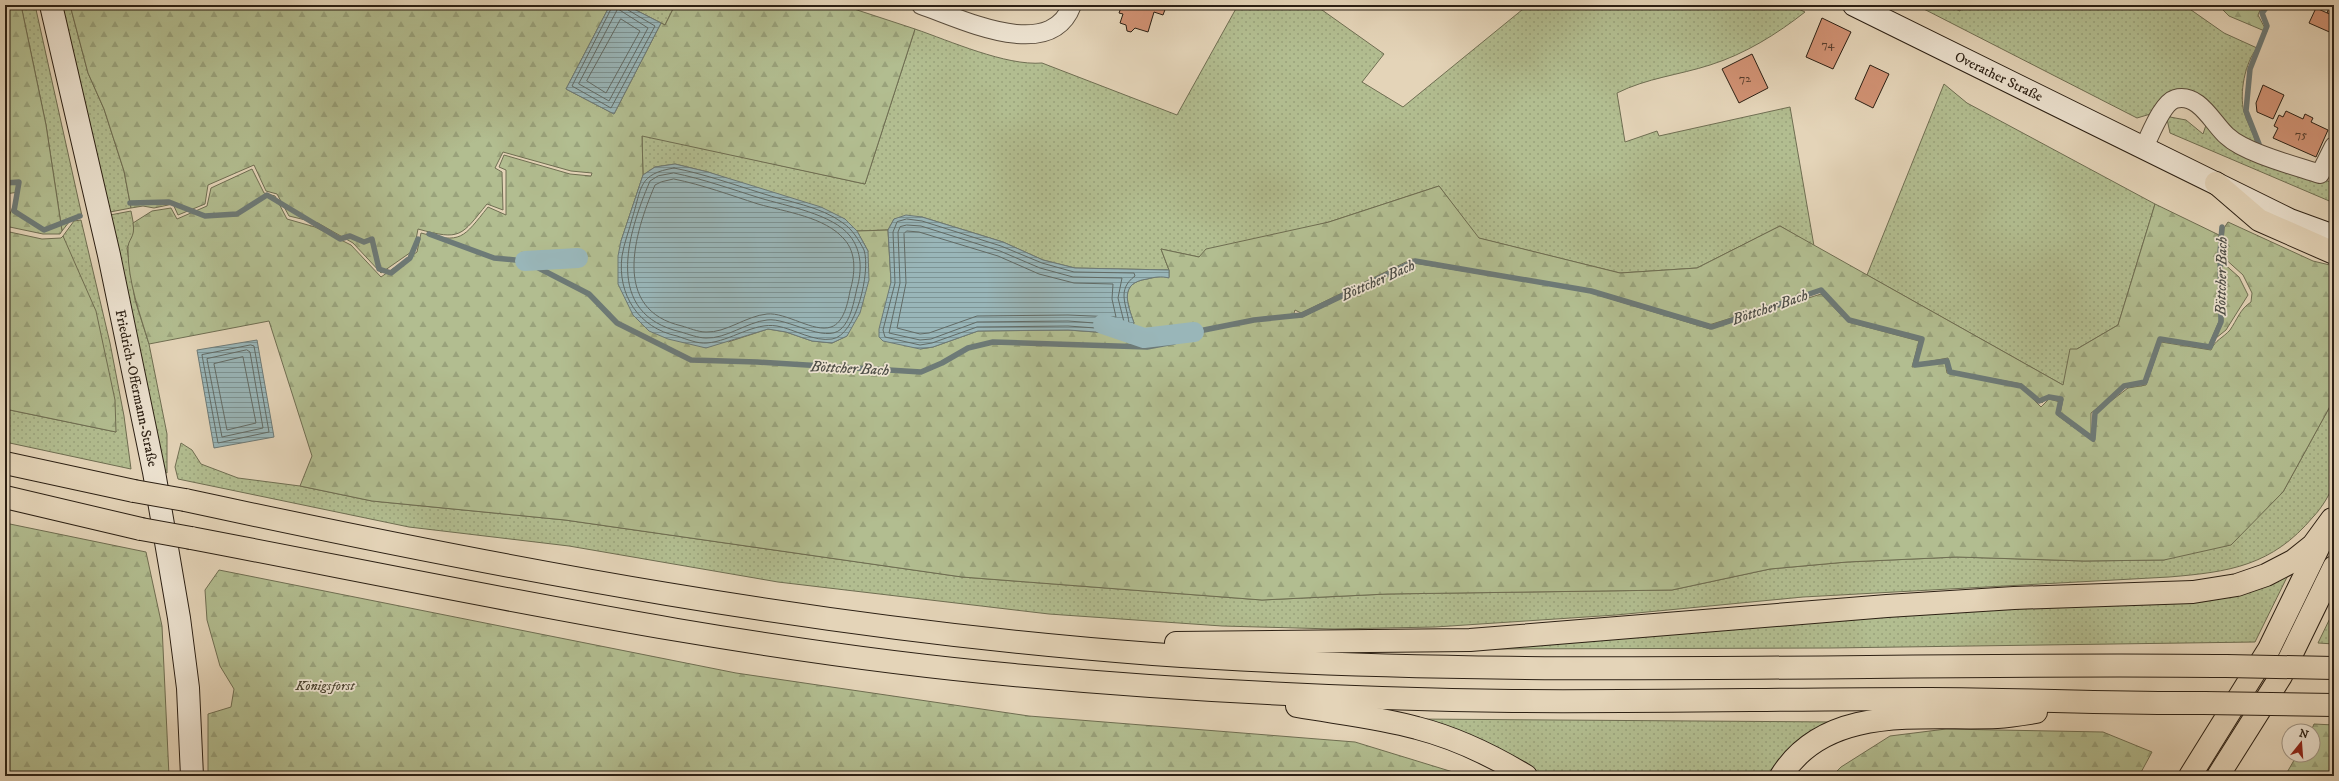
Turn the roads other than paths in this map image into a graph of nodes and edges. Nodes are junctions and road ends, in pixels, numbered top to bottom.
1 (51, 5) edge
2 (923, 5) edge
3 (1072, 5) edge
4 (1854, 5) edge
5 (2334, 146) edge
6 (2144, 148) junction
7 (2216, 183) junction
8 (2334, 236) edge
9 (2334, 253) edge
10 (5, 463) edge
11 (5, 496) edge
12 (2333, 517) edge
13 (2334, 567) edge
14 (1043, 645) junction
15 (2334, 668) edge
16 (1209, 691) junction
17 (2119, 703) junction
18 (2334, 705) edge
19 (192, 776) edge
20 (1526, 776) edge
21 (1781, 776) edge
22 (2190, 776) edge
23 (2218, 776) edge

1 - 19 main road, Friedrich-Offermann-Straße
2 - 3 street
4 - 6 main road, Overather Straße
5 - 6 street
6 - 7 main road, Overather Straße
7 - 8 main road, Overather Straße
7 - 9 highway
10 - 14 highway, bridge
11 - 16 highway, bridge
12 - 14 highway
12 - 22 highway
13 - 23 highway
14 - 15 highway, bridge
16 - 17 highway
16 - 20 highway
17 - 18 highway, bridge
17 - 21 highway

